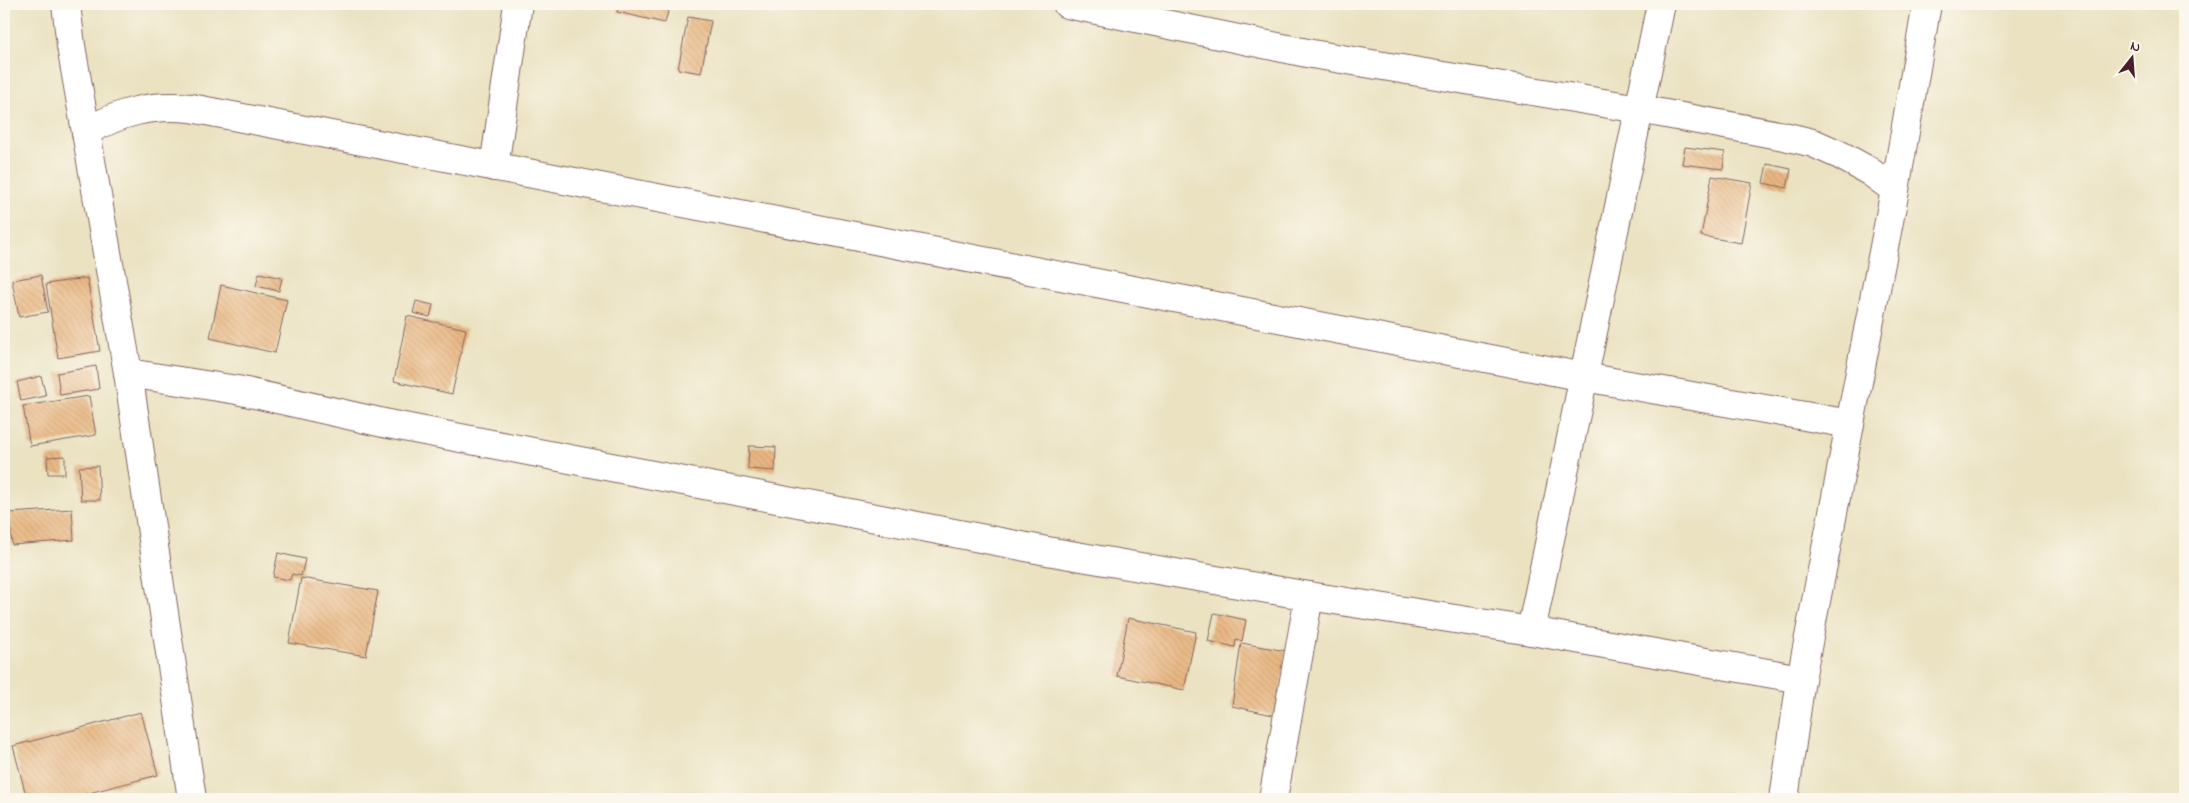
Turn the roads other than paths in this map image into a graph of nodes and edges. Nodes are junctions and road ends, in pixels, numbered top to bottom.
1 (66, 4) edge
2 (518, 4) edge
3 (1067, 4) edge
4 (1661, 4) edge
5 (1927, 4) edge
6 (1640, 109) junction
7 (86, 132) junction
8 (494, 167) junction
9 (1895, 190) junction
10 (128, 372) junction
11 (1584, 377) junction
12 (1850, 424) junction
13 (1309, 596) junction
14 (1531, 630) junction
15 (1801, 679) junction
16 (192, 799) edge
17 (1273, 799) edge
18 (1784, 799) edge

1 - 7 street
2 - 8 street
3 - 6 street
4 - 6 street
5 - 9 street
6 - 9 street
6 - 11 street
7 - 8 street
7 - 10 street
8 - 11 street
9 - 12 street
10 - 13 street
10 - 16 street
11 - 12 street
11 - 14 street
12 - 15 street
13 - 14 street
13 - 17 street
14 - 15 street
15 - 18 street

